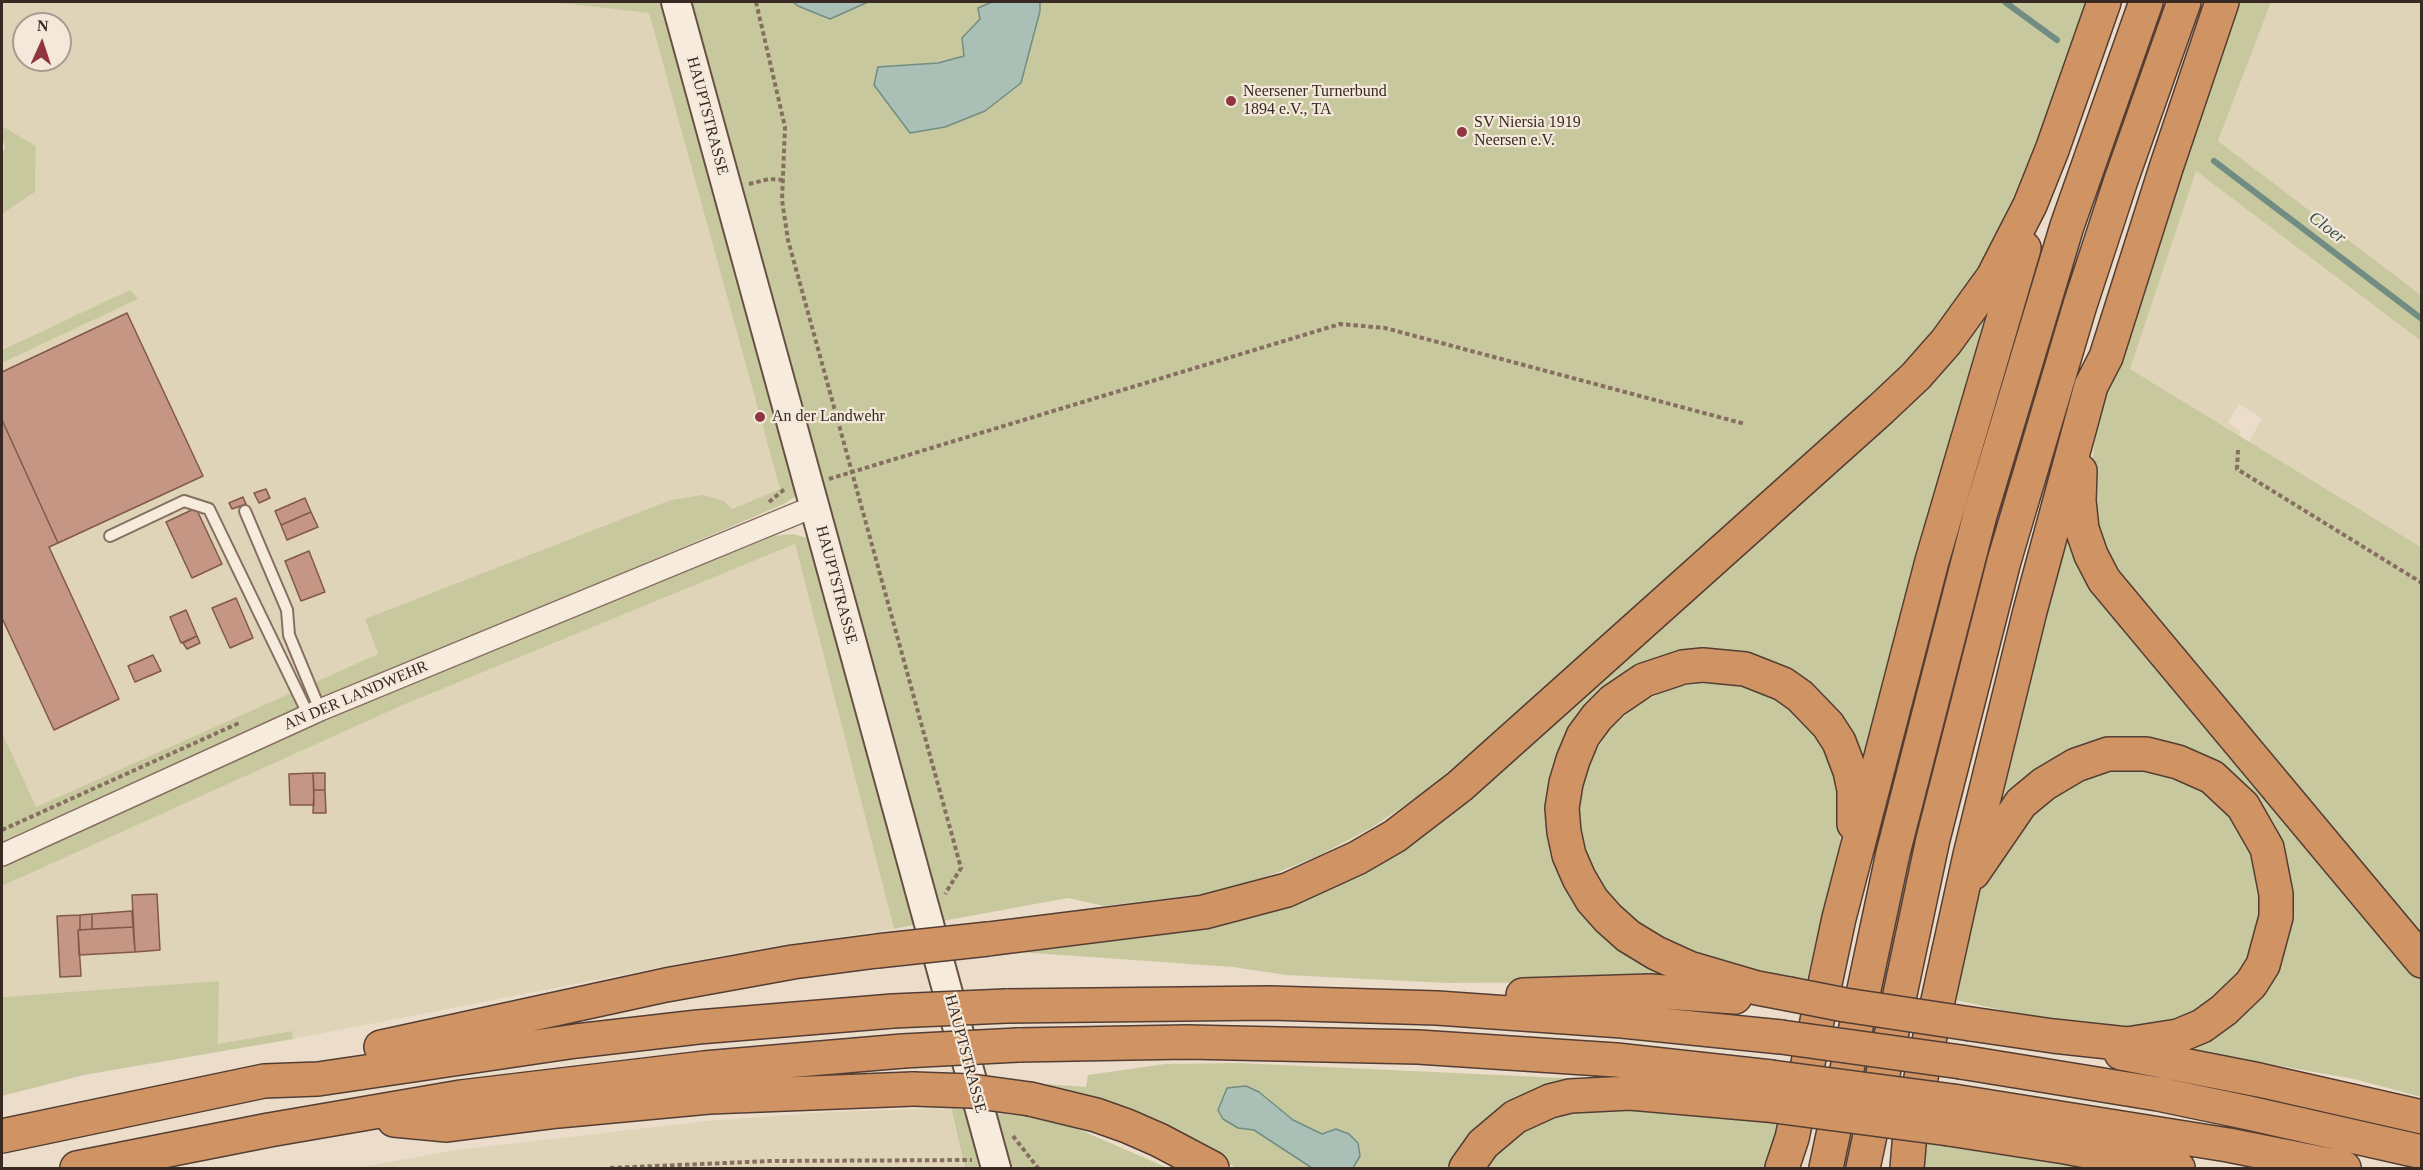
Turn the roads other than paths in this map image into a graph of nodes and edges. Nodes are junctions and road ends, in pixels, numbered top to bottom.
1 (675, 2) edge
2 (2104, 2) edge
3 (2146, 2) edge
4 (2184, 2) edge
5 (2222, 2) edge
6 (2052, 150) junction
7 (2106, 357) junction
8 (815, 506) junction
9 (244, 511) dead end
10 (110, 536) dead end
11 (314, 713) junction
12 (2, 855) edge
13 (1962, 890) junction
14 (1839, 918) junction
15 (2421, 961) edge
16 (1788, 998) junction
17 (1385, 1006) junction
18 (2053, 1036) junction
19 (1885, 1062) junction
20 (264, 1081) junction
21 (1769, 1091) junction
22 (1951, 1115) junction
23 (347, 1116) junction
24 (2421, 1117) edge
25 (2, 1136) edge
26 (2421, 1152) edge
27 (1791, 1153) edge
28 (995, 1164) edge
29 (77, 1168) edge
30 (1212, 1168) edge
31 (1466, 1168) edge
32 (1782, 1168) edge
33 (1826, 1168) edge
34 (1863, 1168) edge
35 (1878, 1168) edge
36 (1907, 1168) edge
37 (2178, 1168) edge
38 (2344, 1168) edge

1 - 8 street, HAUPTSTRASSE
2 - 6 highway
3 - 33 highway
4 - 19 highway
5 - 7 highway
6 - 14 highway
6 - 20 highway, bridge
7 - 13 highway
7 - 15 highway
8 - 11 street, AN DER LANDWEHR
8 - 28 street, HAUPTSTRASSE
9 - 11 lane
10 - 11 lane
11 - 12 street, AN DER LANDWEHR
13 - 18 highway
13 - 36 highway
14 - 16 highway
14 - 27 highway
16 - 17 highway
16 - 18 highway, bridge
17 - 20 highway, bridge
17 - 26 highway, bridge
18 - 24 highway
19 - 34 highway
19 - 35 highway
20 - 25 highway
21 - 22 highway, bridge
21 - 23 highway, bridge
21 - 31 highway
22 - 37 highway
22 - 38 highway
23 - 29 highway
23 - 30 highway, bridge
27 - 32 highway

